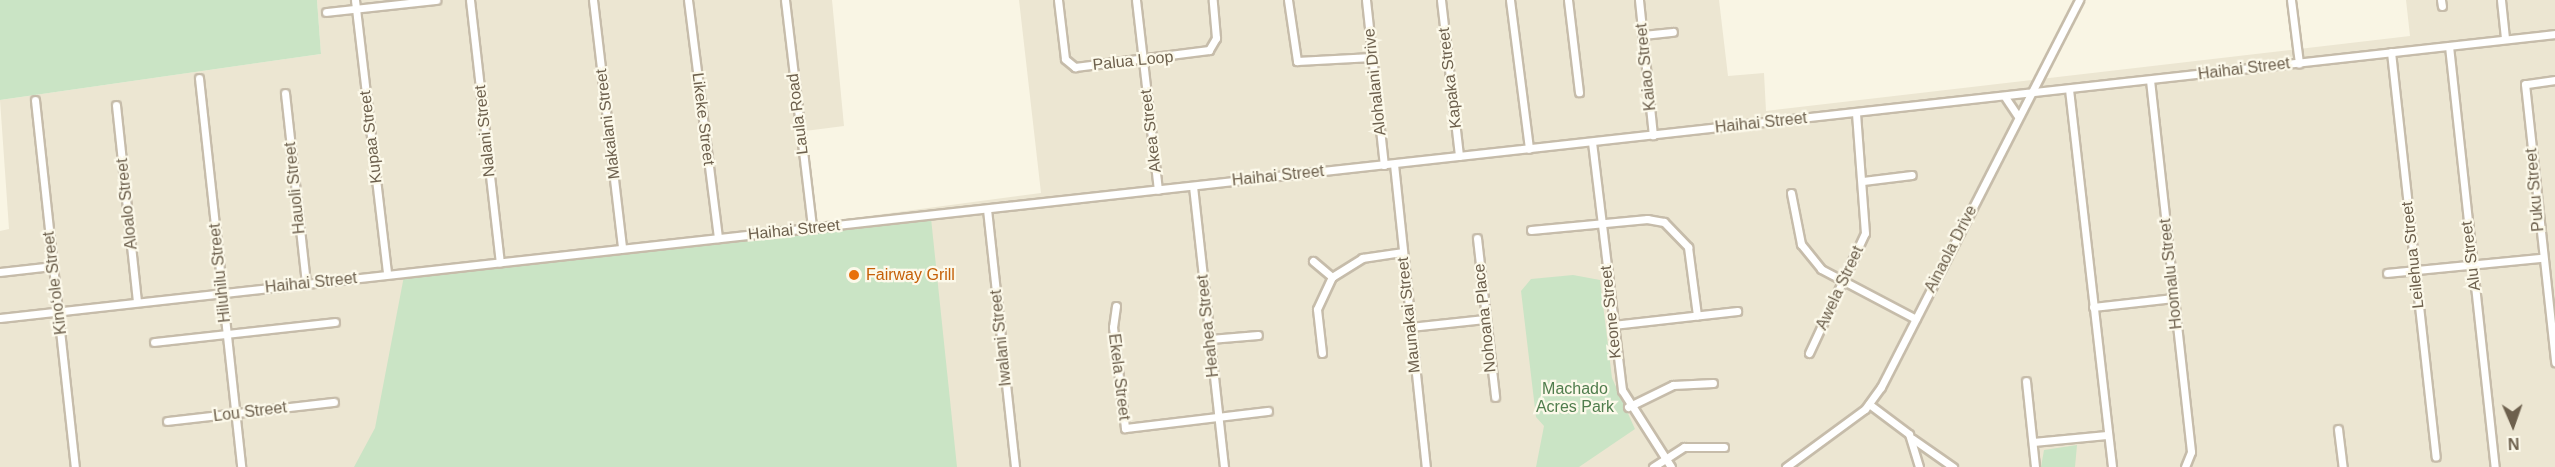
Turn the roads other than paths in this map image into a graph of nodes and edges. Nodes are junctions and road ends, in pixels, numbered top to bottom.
1 (355, 0) edge
2 (431, 0) edge
3 (436, 0) edge
4 (470, 0) edge
5 (593, 0) edge
6 (688, 0) edge
7 (785, 0) edge
8 (1058, 0) edge
9 (1136, 0) edge
10 (1213, 0) edge
11 (1288, 0) edge
12 (1366, 0) edge
13 (1441, 0) edge
14 (1510, 0) edge
15 (1568, 0) edge
16 (1639, 0) edge
17 (2079, 0) edge
18 (2291, 0) edge
19 (2501, 0) edge
20 (356, 9) junction
21 (326, 12) dead end
22 (1673, 32) dead end
23 (2555, 34) edge
24 (1643, 35) junction
25 (2505, 39) junction
26 (2449, 46) junction
27 (2391, 52) junction
28 (1372, 57) junction
29 (1143, 60) junction
30 (2299, 63) junction
31 (198, 78) dead end
32 (2150, 80) junction
33 (2555, 80) edge
34 (2069, 89) junction
35 (1579, 92) dead end
36 (285, 93) dead end
37 (2029, 94) junction
38 (2005, 97) junction
39 (35, 100) dead end
40 (116, 105) dead end
41 (1856, 113) junction
42 (2018, 116) junction
43 (1653, 135) junction
44 (1592, 142) junction
45 (1529, 149) junction
46 (1459, 156) junction
47 (1394, 164) junction
48 (1384, 165) junction
49 (1912, 175) dead end
50 (1863, 181) junction
51 (1193, 186) junction
52 (1158, 190) junction
53 (1791, 193) dead end
54 (987, 209) junction
55 (1602, 222) junction
56 (812, 228) junction
57 (1531, 230) dead end
58 (718, 238) junction
59 (1477, 238) dead end
60 (622, 248) junction
61 (1402, 252) junction
62 (2541, 258) junction
63 (1313, 261) dead end
64 (500, 262) junction
65 (2471, 264) junction
66 (53, 266) junction
67 (2415, 271) junction
68 (0, 272) edge
69 (2387, 273) dead end
70 (387, 274) junction
71 (1332, 278) junction
72 (1844, 282) junction
73 (306, 284) junction
74 (222, 292) junction
75 (2174, 298) junction
76 (137, 302) junction
77 (1116, 306) dead end
78 (2093, 307) junction
79 (58, 311) junction
80 (1737, 311) dead end
81 (1697, 315) junction
82 (0, 318) edge
83 (1485, 319) junction
84 (1916, 319) junction
85 (335, 322) dead end
86 (1613, 325) junction
87 (1410, 327) junction
88 (2553, 332) edge
89 (227, 334) junction
90 (1258, 335) dead end
91 (1210, 339) junction
92 (154, 342) dead end
93 (1322, 353) dead end
94 (1809, 353) dead end
95 (2555, 362) edge
96 (2025, 381) dead end
97 (1713, 383) dead end
98 (1495, 397) dead end
99 (334, 402) dead end
100 (1869, 404) junction
101 (1628, 407) junction
102 (1268, 411) dead end
103 (236, 414) junction
104 (1218, 417) junction
105 (167, 421) dead end
106 (2338, 429) dead end
107 (2106, 435) junction
108 (1912, 438) junction
109 (2032, 442) junction
110 (1724, 447) dead end
111 (2436, 457) dead end
112 (1665, 458) junction
113 (75, 467) edge
114 (242, 467) edge
115 (1015, 467) edge
116 (1224, 467) edge
117 (1426, 467) edge
118 (1653, 467) edge
119 (1671, 467) edge
120 (1786, 467) edge
121 (1918, 467) edge
122 (1953, 467) edge
123 (2035, 467) edge
124 (2112, 467) edge
125 (2185, 467) edge
126 (2343, 467) edge
127 (2495, 467) edge

1 - 20 street, Kupaa Street
2 - 3 street
2 - 20 street
4 - 64 street, Nalani Street
5 - 60 street, Makalani Street
6 - 58 street, Likeke Street
7 - 56 street, Laula Road
8 - 29 street, Palua Loop
9 - 29 street, Akea Street
10 - 29 street, Palua Loop
11 - 28 street
12 - 28 street, Alohalani Drive
13 - 46 street, Kapaka Street
14 - 45 street
15 - 35 street
16 - 24 street, Kaiao Street
17 - 37 street, Ainaola Drive
18 - 30 street
19 - 25 street
20 - 21 street
20 - 70 street, Kupaa Street
22 - 24 street
23 - 25 street, Haihai Street
24 - 43 street, Kaiao Street
25 - 26 street, Haihai Street
26 - 27 street, Haihai Street
26 - 65 street, Alu Street
27 - 30 street, Haihai Street
27 - 67 street, Leilehua Street
28 - 48 street, Alohalani Drive
29 - 52 street, Akea Street
30 - 32 street, Haihai Street
31 - 74 street, Hiluhilu Street
32 - 34 street, Haihai Street
32 - 75 street, Hoomalu Street
33 - 62 street, Puku Street
34 - 37 street, Haihai Street
34 - 78 street
36 - 73 street, Hauoli Street
37 - 38 street, Haihai Street
37 - 42 street, Ainaola Drive
38 - 41 street, Haihai Street
38 - 42 street
39 - 66 street, Kinoʻole Street
40 - 76 street, Aloalo Street
41 - 43 street, Haihai Street
41 - 50 street, Awela Street
42 - 84 street, Ainaola Drive
43 - 44 street, Haihai Street
44 - 45 street, Haihai Street
44 - 55 street, Keone Street
45 - 46 street, Haihai Street
46 - 47 street, Haihai Street
47 - 48 street, Haihai Street
47 - 61 street, Maunakai Street
48 - 51 street, Haihai Street
49 - 50 street
50 - 72 street, Awela Street
51 - 52 street, Haihai Street
51 - 91 street, Heahea Street
52 - 54 street, Haihai Street
53 - 72 street
54 - 56 street, Haihai Street
54 - 115 street, Iwalani Street
55 - 57 street
55 - 81 street
55 - 86 street, Keone Street
56 - 58 street, Haihai Street
58 - 60 street, Haihai Street
59 - 83 street, Nohoana Place
60 - 64 street, Haihai Street
61 - 71 street
61 - 87 street, Maunakai Street
62 - 65 street
62 - 88 street, Puku Street
63 - 71 street
64 - 70 street, Haihai Street
65 - 67 street
65 - 127 street, Alu Street
66 - 68 street
66 - 79 street, Kinoʻole Street
67 - 69 street
67 - 111 street, Leilehua Street
70 - 73 street, Haihai Street
71 - 93 street
72 - 84 street
72 - 94 street, Awela Street
73 - 74 street, Haihai Street
74 - 76 street, Haihai Street
74 - 89 street, Hiluhilu Street
75 - 78 street
75 - 125 street, Hoomalu Street
76 - 79 street, Haihai Street
77 - 104 street, Ekela Street
78 - 107 street
79 - 82 street, Haihai Street
79 - 113 street, Kinoʻole Street
80 - 81 street
81 - 86 street
83 - 87 street
83 - 98 street, Nohoana Place
84 - 100 street, Ainaola Drive
85 - 89 street
86 - 101 street, Keone Street
87 - 117 street, Maunakai Street
88 - 95 street, Puku Street
89 - 92 street
89 - 103 street, Hiluhilu Street
90 - 91 street
91 - 104 street, Heahea Street
96 - 109 street
97 - 101 street
99 - 103 street, Lou Street
100 - 108 street
100 - 120 street, Ainaola Drive
101 - 112 street, Keone Street
102 - 104 street
103 - 105 street, Lou Street
103 - 114 street, Hiluhilu Street
104 - 116 street, Heahea Street
106 - 126 street
107 - 109 street
107 - 124 street
108 - 121 street
108 - 122 street
109 - 123 street
110 - 112 street
112 - 118 street
112 - 119 street, Keone Street

